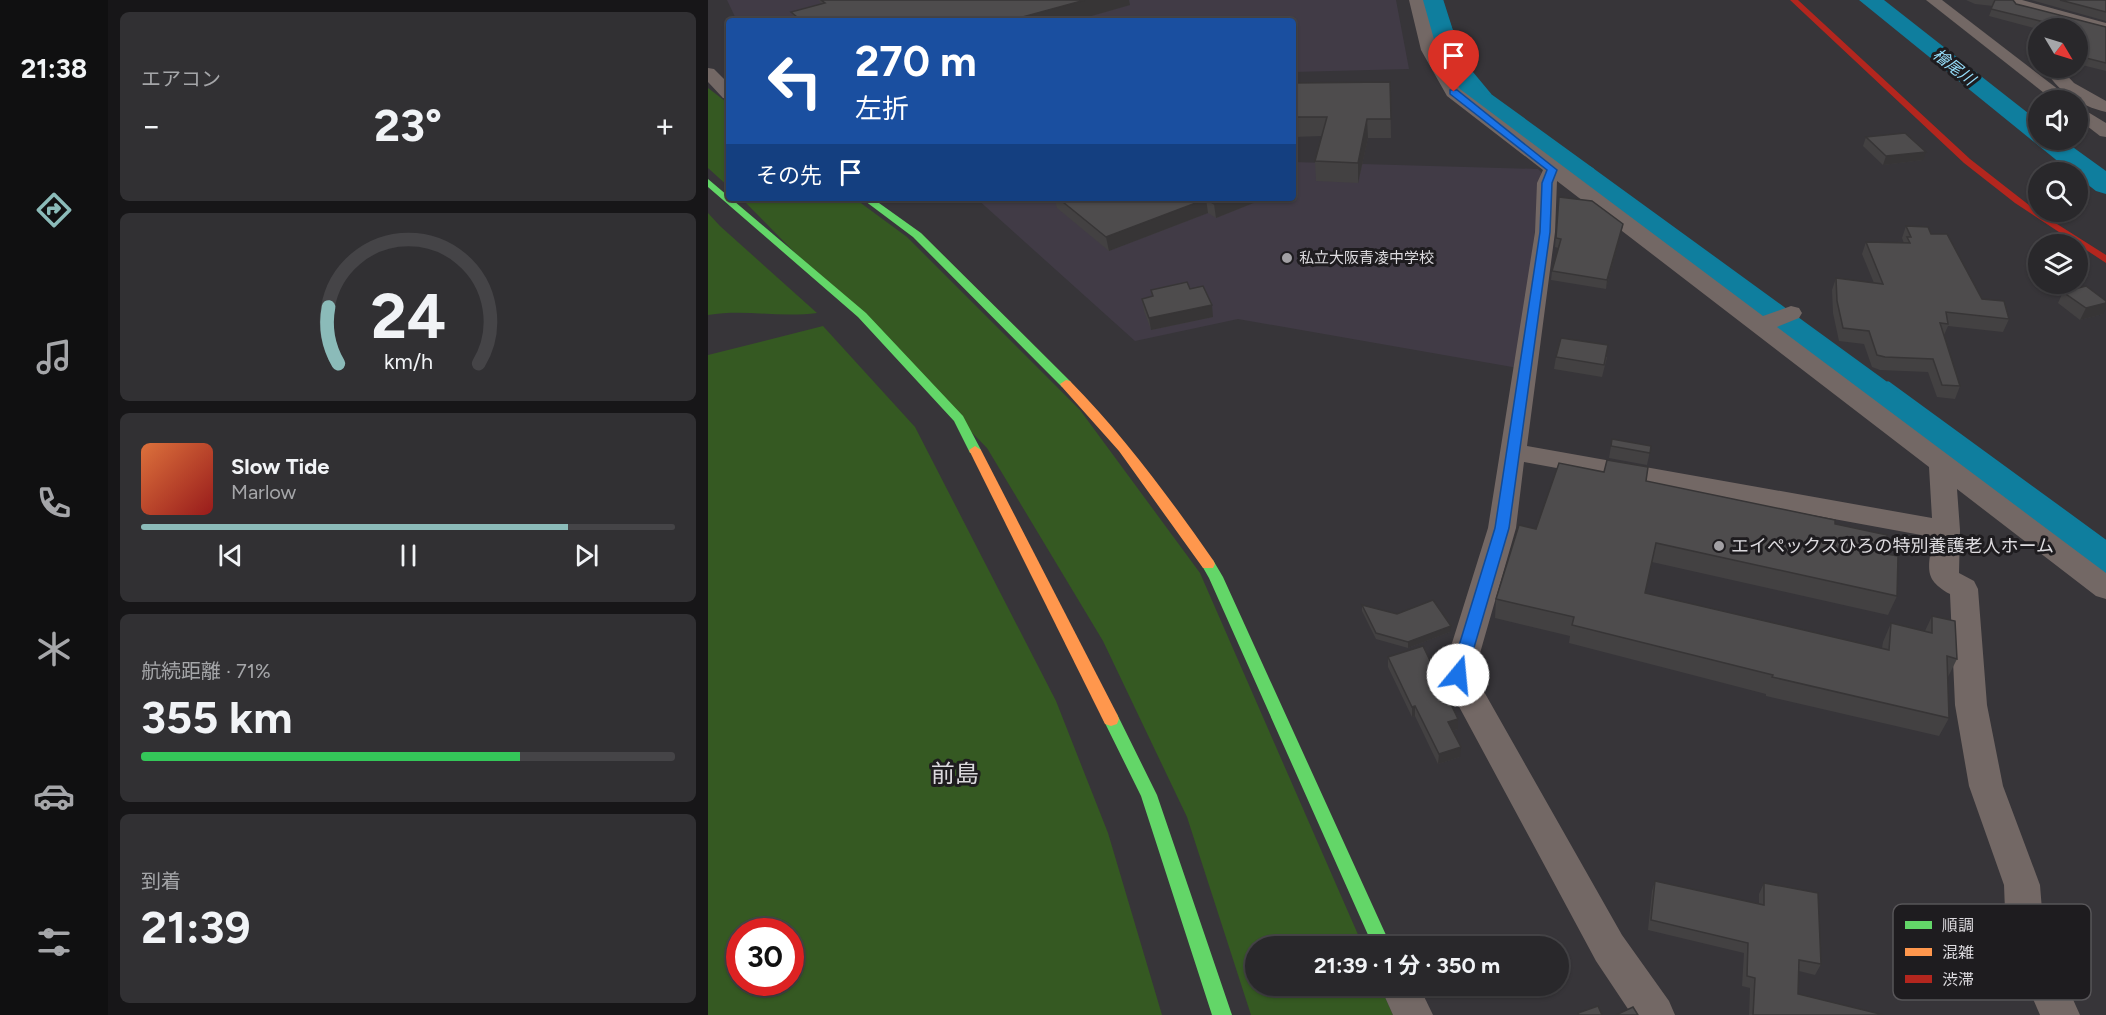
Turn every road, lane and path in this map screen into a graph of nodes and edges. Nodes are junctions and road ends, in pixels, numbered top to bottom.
1 (1416, 0) edge
2 (1794, 0) edge
3 (1933, 0) edge
4 (2014, 0) edge
5 (2106, 28) edge
6 (708, 73) edge
7 (2059, 78) edge
8 (2106, 88) edge
9 (2050, 90) edge
10 (726, 91) edge
11 (2102, 108) edge
12 (2088, 118) edge
13 (2106, 132) edge
14 (1552, 170) junction
15 (708, 182) edge
16 (726, 198) edge
17 (730, 201) edge
18 (870, 201) edge
19 (2106, 260) edge
20 (1791, 313) dead end
21 (1761, 325) junction
22 (1514, 452) junction
23 (1942, 463) junction
24 (1946, 530) junction
25 (2106, 588) edge
26 (2023, 904) edge
27 (1378, 936) edge
28 (1404, 996) edge
29 (2053, 1000) edge
30 (1222, 1015) edge
31 (1413, 1015) edge
32 (1655, 1015) edge
33 (2060, 1015) edge

1 - 14 street
2 - 19 street
3 - 9 street
4 - 5 street
6 - 10 street
7 - 11 street
8 - 11 street
12 - 13 street
14 - 21 street
14 - 22 street
15 - 16 street
17 - 30 street
18 - 27 street
20 - 21 street
21 - 23 street
22 - 24 street
22 - 32 street
23 - 24 street
23 - 25 street
24 - 26 street
28 - 31 street
29 - 33 street

